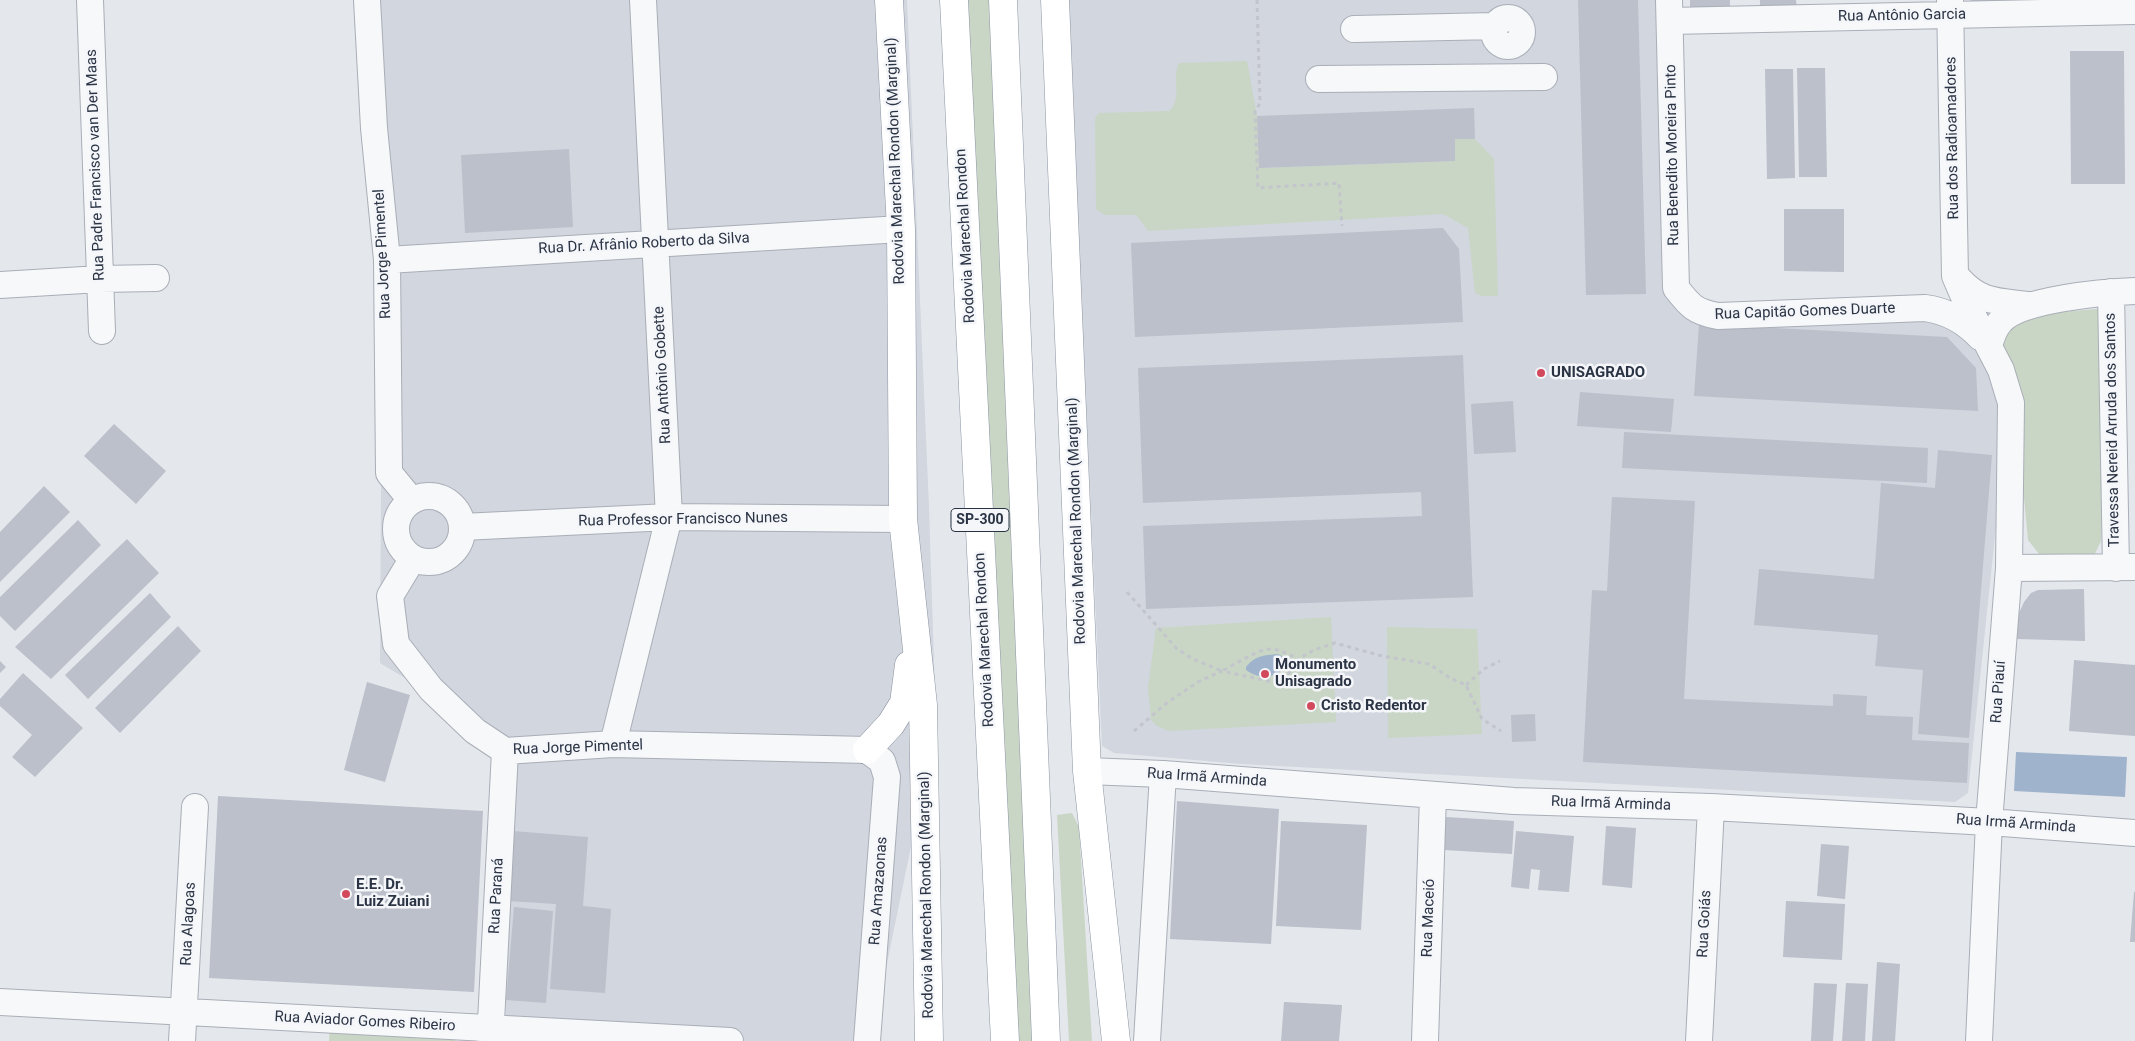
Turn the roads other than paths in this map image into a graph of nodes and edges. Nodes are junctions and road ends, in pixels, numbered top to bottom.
1 (90, 0) edge
2 (367, 0) edge
3 (643, 0) edge
4 (889, 0) edge
5 (954, 0) edge
6 (1002, 0) edge
7 (1055, 0) edge
8 (1951, 8) edge
9 (1670, 10) edge
10 (2135, 11) edge
11 (1496, 26) dead end
12 (1354, 29) dead end
13 (1544, 77) dead end
14 (1319, 80) dead end
15 (901, 230) junction
16 (657, 244) junction
17 (386, 260) junction
18 (1955, 276) junction
19 (156, 278) dead end
20 (100, 279) junction
21 (0, 285) edge
22 (2123, 292) edge
23 (1689, 305) joint
24 (2029, 305) junction
25 (1925, 308) junction
26 (102, 331) dead end
27 (1989, 346) junction
28 (412, 501) junction
29 (669, 517) junction
30 (903, 519) junction
31 (462, 527) junction
32 (413, 558) junction
33 (2009, 568) junction
34 (2125, 568) edge
35 (916, 624) junction
36 (613, 744) junction
37 (867, 750) junction
38 (504, 751) junction
39 (1087, 771) junction
40 (1163, 774) junction
41 (1433, 796) junction
42 (195, 806) dead end
43 (1711, 807) junction
44 (1990, 822) junction
45 (2135, 833) edge
46 (0, 1002) edge
47 (184, 1012) junction
48 (490, 1035) edge
49 (182, 1041) edge
50 (730, 1041) edge
51 (867, 1041) edge
52 (929, 1041) edge
53 (1005, 1041) edge
54 (1046, 1041) edge
55 (1116, 1041) edge
56 (1147, 1041) edge
57 (1425, 1041) edge
58 (1699, 1041) edge
59 (1979, 1041) edge

1 - 20 street, Rua Padre Francisco van Der Maas
2 - 17 street, Rua Jorge Pimentel
3 - 16 street, Rua Antônio Gobette
4 - 15 highway, Rodovia Marechal Rondon (Marginal)
5 - 53 highway, Rodovia Marechal Rondon / SP-300
6 - 54 highway, SP-300
7 - 39 highway, Rodovia Marechal Rondon (Marginal)
8 - 9 street, Rua Antônio Garcia
8 - 10 street, Rua Antônio Garcia
8 - 18 street, Rua dos Radioamadores
9 - 23 street, Rua Benedito Moreira Pinto
11 - 12 street
13 - 14 street
15 - 16 street, Rua Dr. Afrânio Roberto da Silva
15 - 30 highway, Rodovia Marechal Rondon (Marginal)
16 - 17 street, Rua Dr. Afrânio Roberto da Silva
16 - 29 street, Rua Antônio Gobette
17 - 28 street, Rua Jorge Pimentel
18 - 24 street
18 - 25 street
18 - 27 street, Rua Piauí
19 - 20 street
20 - 21 street
20 - 26 street, Rua Padre Francisco van Der Maas
22 - 24 street
22 - 34 street, Travessa Nereid Arruda dos Santos
23 - 25 street, Rua Capitão Gomes Duarte
24 - 27 street
25 - 27 street, Rua Capitão Gomes Duarte
27 - 33 street, Rua Piauí
28 - 31 street
28 - 32 street
29 - 30 street, Rua Professor Francisco Nunes
29 - 31 street, Rua Professor Francisco Nunes
29 - 36 street, Rua Antônio Gobette
30 - 35 highway, Rodovia Marechal Rondon (Marginal)
31 - 32 street
32 - 38 street, Rua Jorge Pimentel
33 - 34 street
33 - 44 street, Rua Piauí
35 - 37 highway
35 - 52 highway, Rodovia Marechal Rondon (Marginal)
36 - 37 street, Rua Jorge Pimentel
36 - 38 street, Rua Jorge Pimentel
37 - 51 street, Rua Amazaonas
38 - 48 street, Rua Paraná
39 - 40 street, Rua Irmã Arminda
39 - 55 highway, Rodovia Marechal Rondon (Marginal)
40 - 41 street, Rua Irmã Arminda
40 - 56 street
41 - 43 street, Rua Irmã Arminda
41 - 57 street, Rua Maceió
42 - 47 street, Rua Alagoas
43 - 44 street, Rua Irmã Arminda
43 - 58 street, Rua Goiás
44 - 45 street, Rua Irmã Arminda
44 - 59 street, Rua Piauí
46 - 47 street, Rua Aviador Gomes Ribeiro
47 - 48 street, Rua Aviador Gomes Ribeiro
47 - 49 street, Rua Alagoas
48 - 50 street, Rua Aviador Gomes Ribeiro

